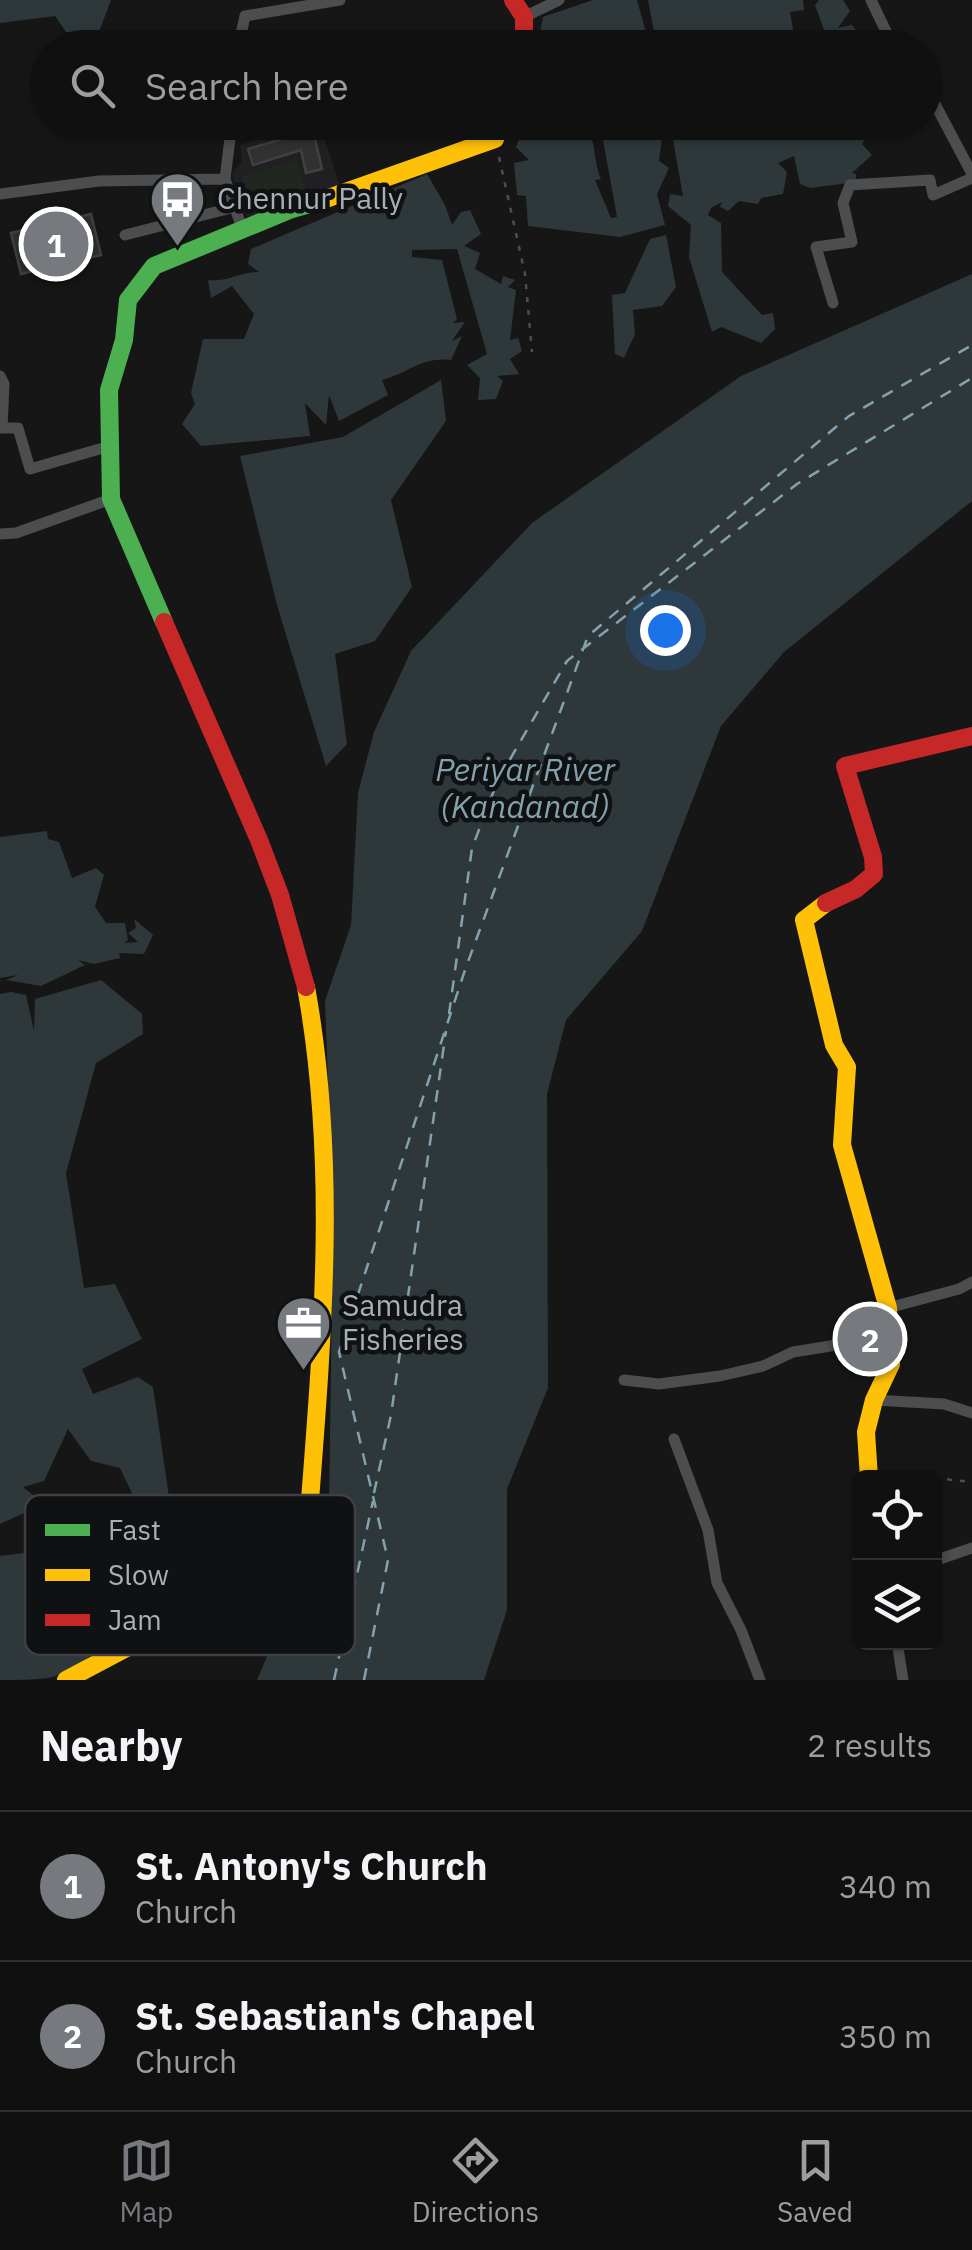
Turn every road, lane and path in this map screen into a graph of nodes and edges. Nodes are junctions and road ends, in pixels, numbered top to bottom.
1 (340, 0) edge
2 (513, 0) edge
3 (559, 0) edge
4 (871, 0) edge
5 (524, 18) junction
6 (240, 30) edge
7 (524, 30) edge
8 (885, 30) edge
9 (942, 118) edge
10 (230, 140) edge
11 (476, 140) edge
12 (500, 140) edge
13 (972, 176) edge
14 (225, 179) junction
15 (0, 194) edge
16 (235, 207) junction
17 (243, 231) junction
18 (125, 236) dead end
19 (833, 303) dead end
20 (532, 352) dead end
21 (0, 376) edge
22 (110, 446) junction
23 (111, 499) junction
24 (0, 534) edge
25 (972, 736) edge
26 (972, 1282) edge
27 (888, 1308) junction
28 (624, 1380) dead end
29 (874, 1400) junction
30 (972, 1413) edge
31 (674, 1439) dead end
32 (868, 1470) edge
33 (942, 1479) edge
34 (972, 1482) edge
35 (310, 1495) edge
36 (972, 1548) edge
37 (942, 1557) edge
38 (898, 1650) edge
39 (110, 1655) edge
40 (66, 1680) edge
41 (760, 1680) edge
42 (903, 1680) edge

1 - 6 street
2 - 5 street
3 - 5 street
4 - 8 street
5 - 7 street
9 - 13 street
10 - 14 street
11 - 17 street
12 - 20 path
13 - 19 street
14 - 15 street
14 - 16 street
16 - 17 street
16 - 18 street
17 - 22 street
21 - 22 street
22 - 23 street
23 - 24 street
23 - 35 street
25 - 27 street
26 - 27 street
27 - 28 street
27 - 29 street
29 - 30 street
29 - 32 street
31 - 41 street
33 - 34 path
36 - 37 street
38 - 42 street
39 - 40 street

